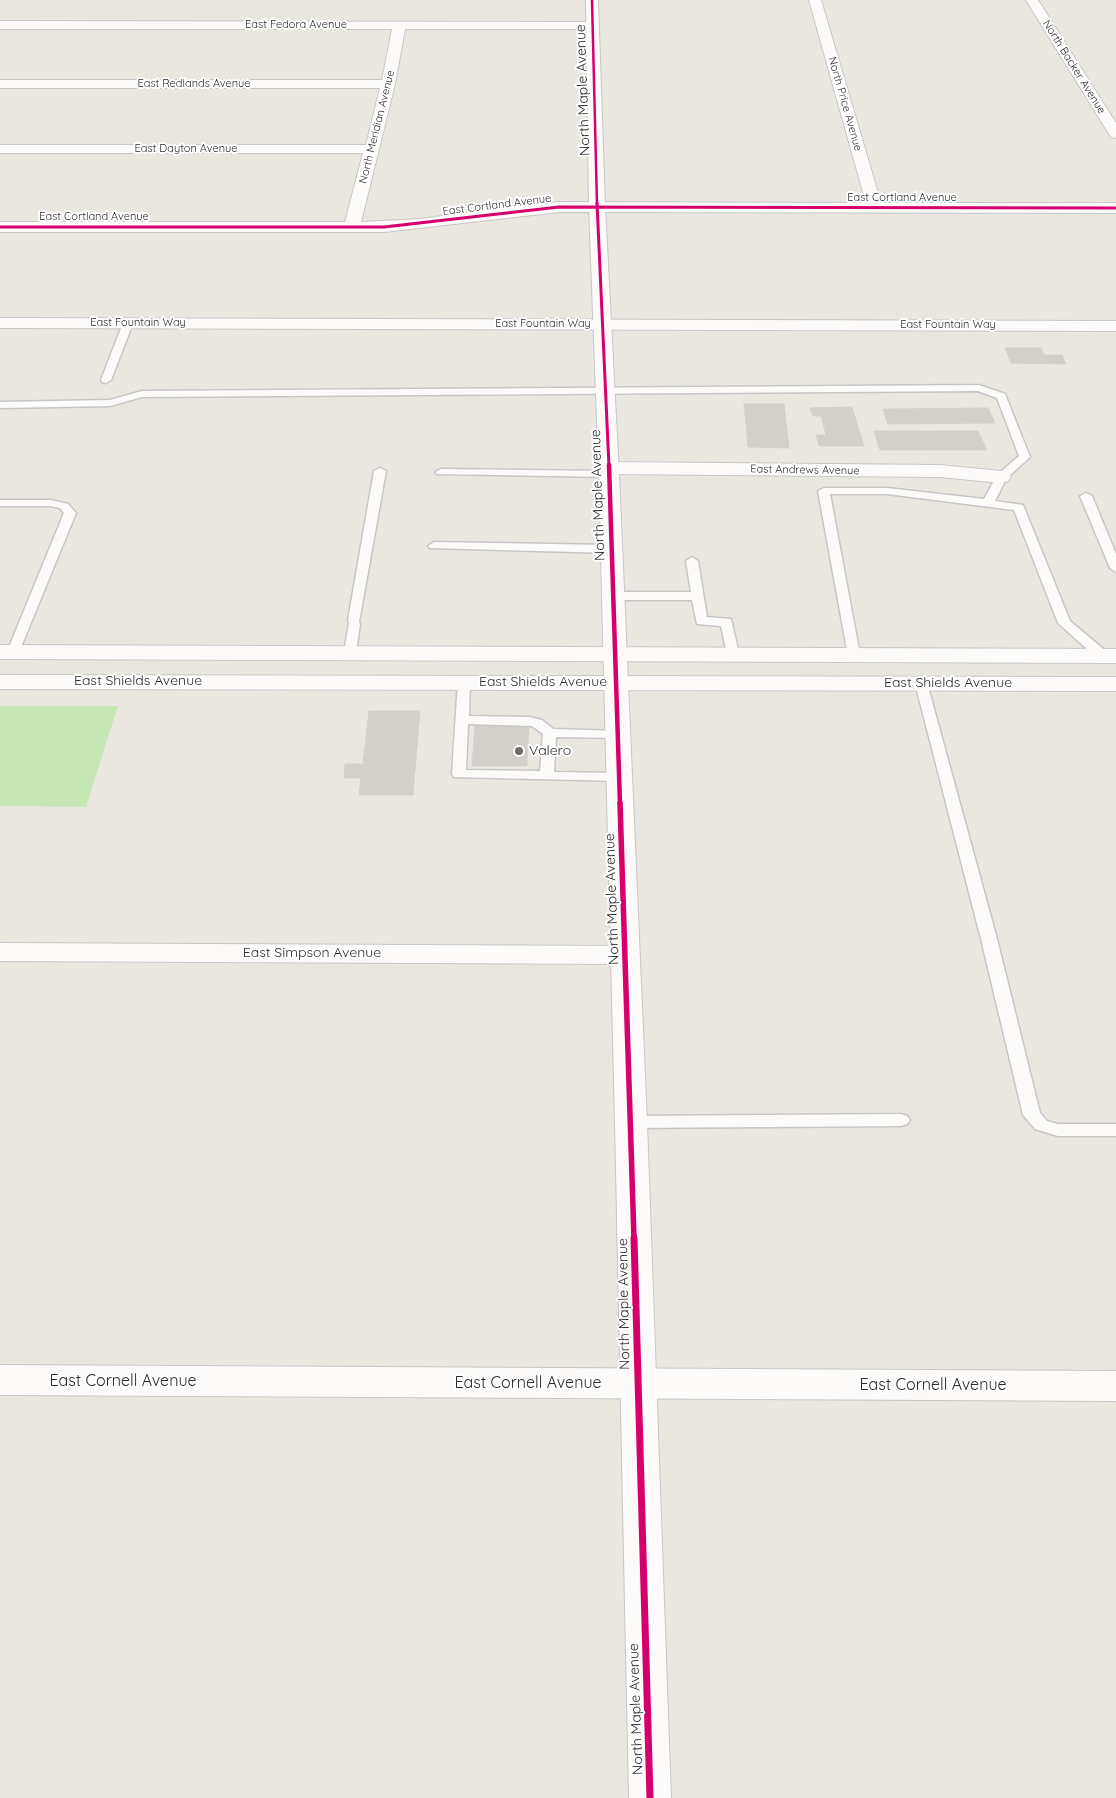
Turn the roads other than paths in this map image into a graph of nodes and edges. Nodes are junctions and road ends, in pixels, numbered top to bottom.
1 (592, 0) edge
2 (815, 0) edge
3 (1032, 0) edge
4 (0, 25) edge
5 (399, 25) junction
6 (592, 25) junction
7 (0, 84) edge
8 (388, 84) junction
9 (1116, 134) edge
10 (0, 149) edge
11 (371, 149) junction
12 (597, 207) junction
13 (875, 208) junction
14 (1116, 208) edge
15 (0, 227) edge
16 (352, 228) junction
17 (0, 323) edge
18 (128, 324) junction
19 (602, 324) junction
20 (1116, 326) edge
21 (106, 380) dead end
22 (605, 389) junction
23 (0, 405) edge
24 (380, 471) dead end
25 (609, 471) junction
26 (441, 472) dead end
27 (1001, 477) junction
28 (1086, 496) dead end
29 (988, 503) junction
30 (0, 504) edge
31 (434, 546) dead end
32 (611, 548) junction
33 (692, 561) dead end
34 (1116, 568) edge
35 (613, 596) junction
36 (698, 596) junction
37 (7, 652) edge
38 (350, 653) junction
39 (615, 654) junction
40 (732, 654) junction
41 (854, 655) junction
42 (1110, 656) edge
43 (0, 682) edge
44 (464, 682) junction
45 (616, 682) junction
46 (920, 683) junction
47 (1116, 684) edge
48 (463, 720) junction
49 (550, 733) junction
50 (618, 734) junction
51 (547, 776) junction
52 (619, 777) junction
53 (0, 952) edge
54 (625, 955) junction
55 (901, 1120) dead end
56 (631, 1122) junction
57 (1116, 1130) edge
58 (0, 1380) edge
59 (637, 1383) junction
60 (1116, 1386) edge
61 (650, 1798) edge

1 - 6 street, North Maple Avenue
2 - 13 street, North Price Avenue
3 - 9 street, North Backer Avenue
4 - 5 street, East Fedora Avenue
5 - 6 street, East Fedora Avenue
5 - 8 street, North Meridian Avenue
6 - 12 street, North Maple Avenue
7 - 8 street, East Redlands Avenue
8 - 11 street, North Meridian Avenue
10 - 11 street, East Dayton Avenue
11 - 16 street, North Meridian Avenue
12 - 13 street, East Cortland Avenue
12 - 16 street, East Cortland Avenue
12 - 19 street, North Maple Avenue
13 - 14 street, East Cortland Avenue
15 - 16 street, East Cortland Avenue
17 - 18 street, East Fountain Way
18 - 19 street, East Fountain Way
18 - 21 lane
19 - 20 street, East Fountain Way
19 - 22 street, North Maple Avenue
22 - 23 lane
22 - 25 street, North Maple Avenue
22 - 27 lane
24 - 38 lane
25 - 26 lane
25 - 27 street, East Andrews Avenue
25 - 32 street, North Maple Avenue
27 - 29 lane
28 - 34 lane
29 - 41 lane
29 - 42 lane
30 - 37 lane
31 - 32 lane
32 - 35 street, North Maple Avenue
33 - 36 lane
35 - 36 lane
35 - 39 street, North Maple Avenue
36 - 40 lane
37 - 38 street, East Shields Avenue
38 - 39 street, East Shields Avenue
39 - 40 street, East Shields Avenue
39 - 45 street, North Maple Avenue
40 - 41 street, East Shields Avenue
41 - 42 street, East Shields Avenue
43 - 44 street, East Shields Avenue
44 - 45 street, East Shields Avenue
44 - 48 lane
45 - 46 street, East Shields Avenue
45 - 50 street, North Maple Avenue
46 - 47 street, East Shields Avenue
46 - 57 lane
48 - 49 lane
48 - 51 lane
49 - 50 lane
49 - 51 lane
50 - 52 street, North Maple Avenue
51 - 52 lane
52 - 54 street, North Maple Avenue
53 - 54 street, East Simpson Avenue
54 - 56 street, North Maple Avenue
55 - 56 lane
56 - 59 street, North Maple Avenue
58 - 59 street, East Cornell Avenue
59 - 60 street, East Cornell Avenue
59 - 61 street, North Maple Avenue

